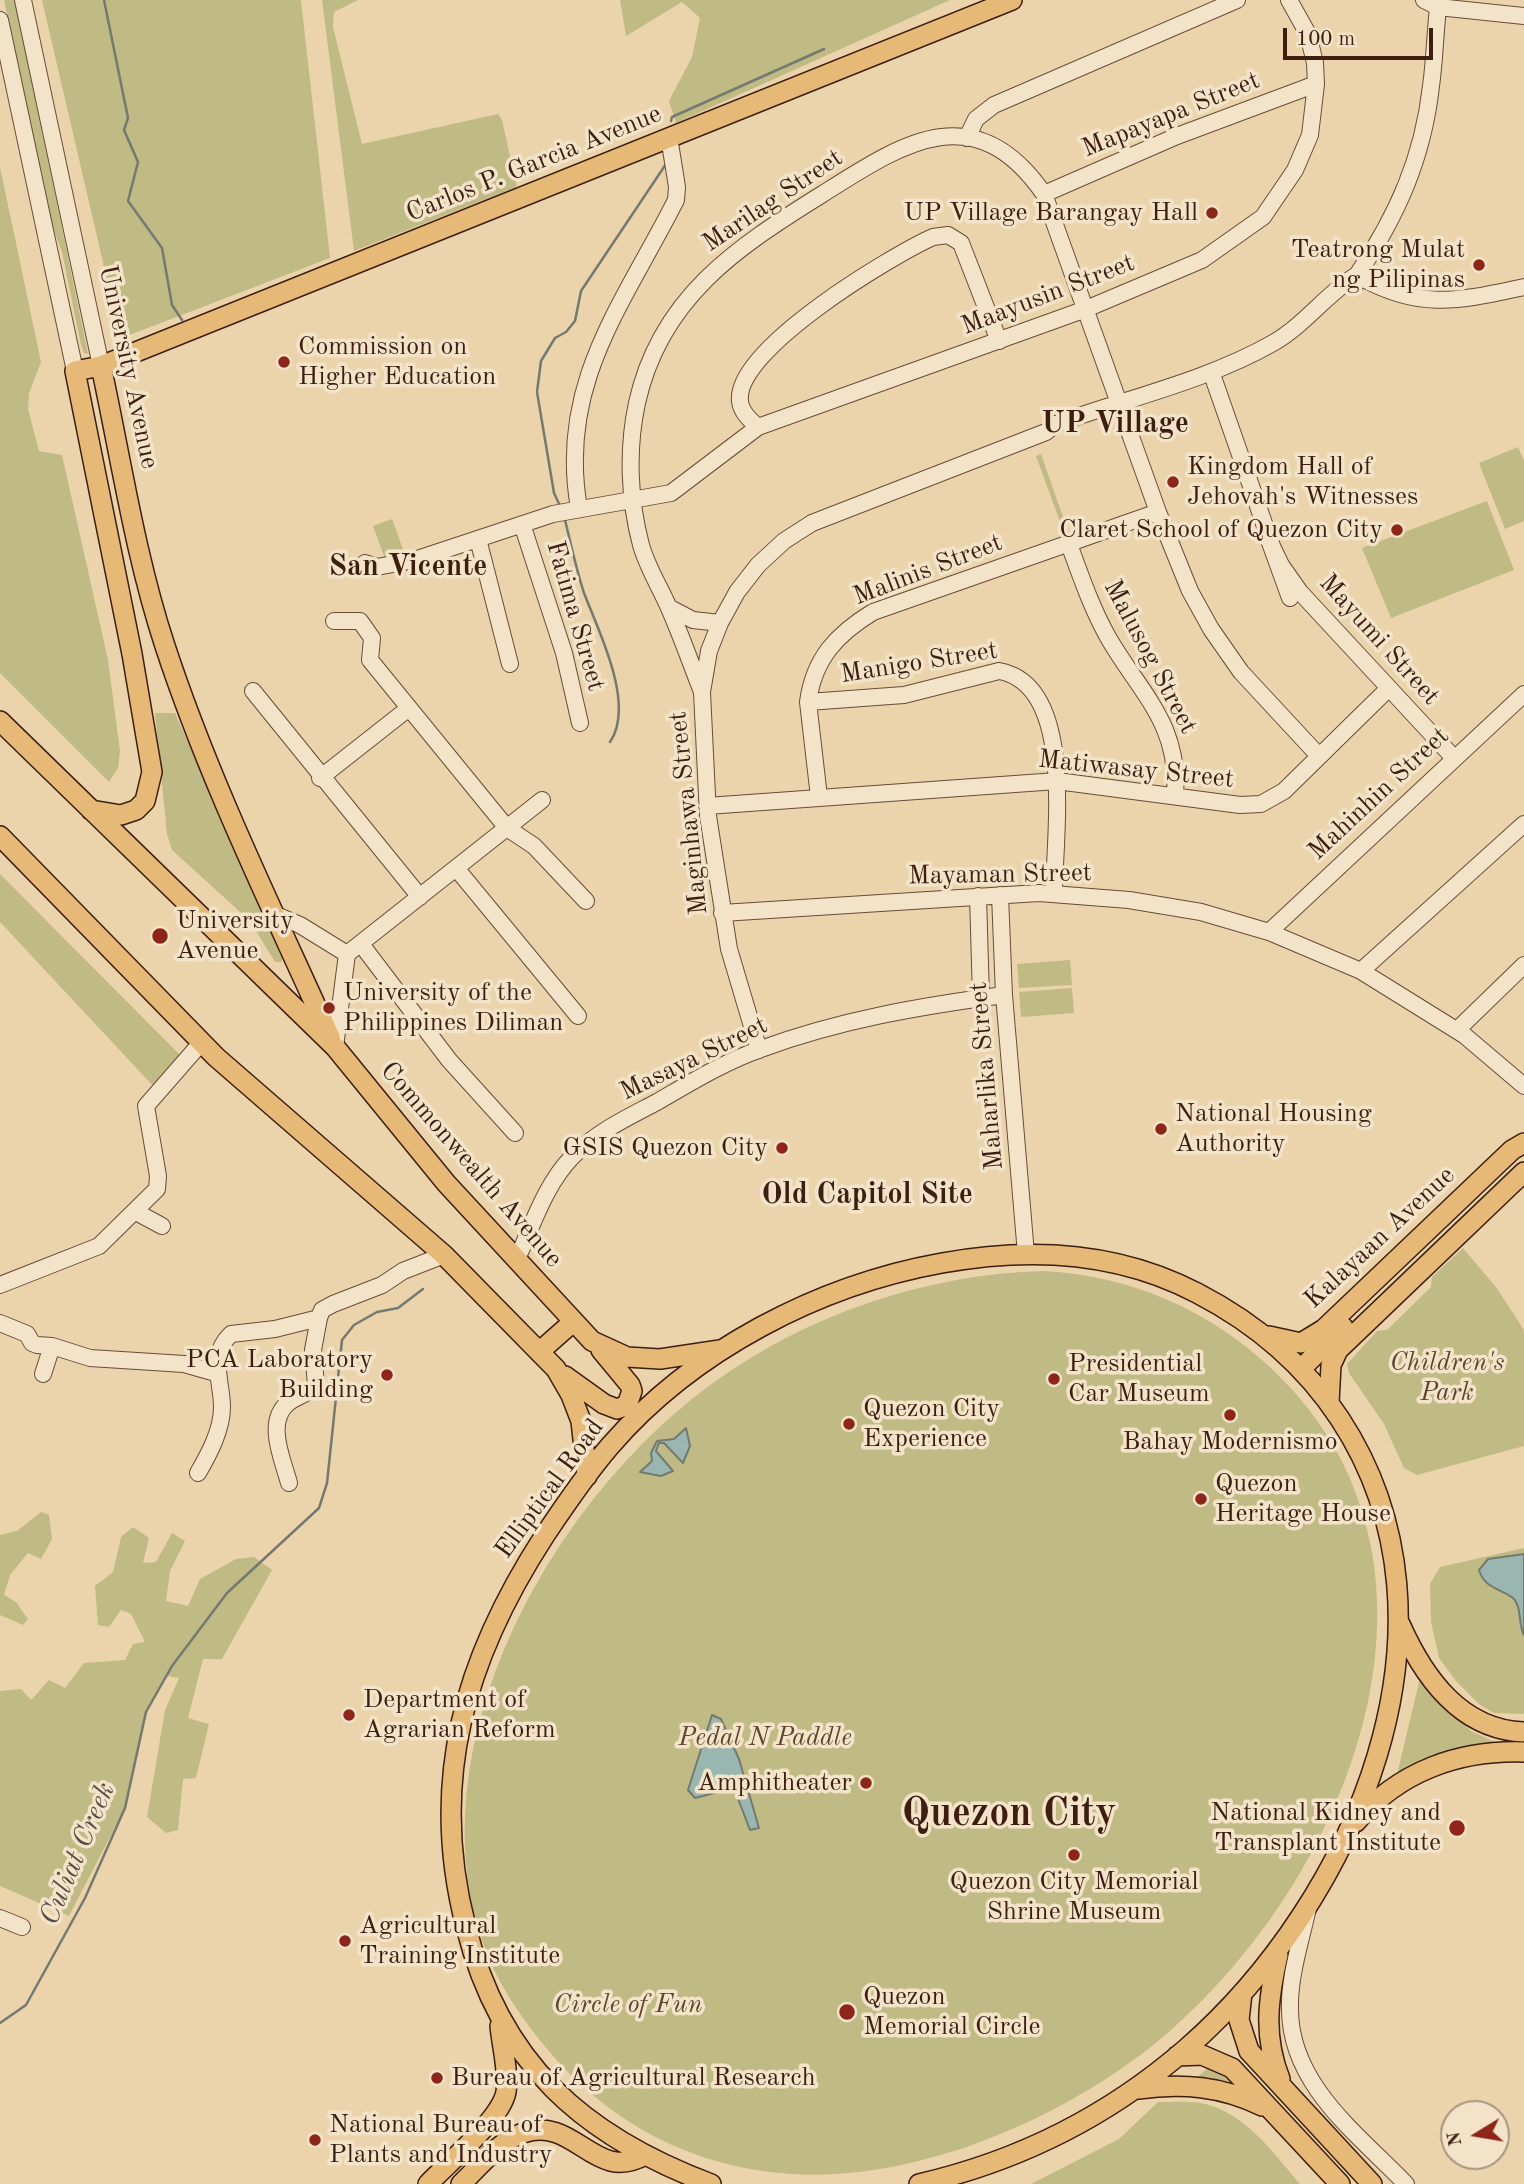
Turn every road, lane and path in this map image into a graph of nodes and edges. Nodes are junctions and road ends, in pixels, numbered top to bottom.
1 (23, 0) edge
2 (1012, 0) edge
3 (1237, 0) edge
4 (1289, 0) edge
5 (1434, 2) edge
6 (1524, 16) edge
7 (0, 20) edge
8 (1316, 84) junction
9 (669, 137) junction
10 (967, 138) junction
11 (1044, 194) junction
12 (1357, 275) junction
13 (1524, 287) edge
14 (1087, 309) junction
15 (999, 341) junction
16 (101, 366) junction
17 (75, 372) junction
18 (1214, 380) junction
19 (1121, 406) junction
20 (758, 427) junction
21 (640, 500) junction
22 (579, 508) junction
23 (1158, 512) junction
24 (522, 524) junction
25 (478, 539) junction
26 (1069, 544) junction
27 (365, 563) dead end
28 (670, 608) junction
29 (334, 621) dead end
30 (720, 623) junction
31 (510, 664) dead end
32 (1389, 688) junction
33 (253, 691) dead end
34 (702, 692) junction
35 (1524, 694) edge
36 (808, 702) junction
37 (409, 708) junction
38 (0, 720) edge
39 (580, 723) dead end
40 (1319, 756) junction
41 (1453, 757) junction
42 (320, 778) junction
43 (1057, 781) junction
44 (1175, 795) junction
45 (819, 797) junction
46 (542, 800) dead end
47 (707, 806) junction
48 (91, 810) junction
49 (1524, 824) edge
50 (507, 828) junction
51 (0, 836) edge
52 (456, 868) junction
53 (1054, 894) junction
54 (978, 895) junction
55 (999, 895) junction
56 (420, 897) junction
57 (586, 901) dead end
58 (722, 913) junction
59 (274, 914) junction
60 (1269, 932) junction
61 (354, 949) junction
62 (1524, 965) edge
63 (1361, 971) junction
64 (1004, 995) junction
65 (981, 998) junction
66 (578, 1016) dead end
67 (1457, 1030) junction
68 (201, 1043) junction
69 (335, 1047) junction
70 (759, 1050) junction
71 (1524, 1086) edge
72 (514, 1133) dead end
73 (1524, 1157) edge
74 (136, 1212) junction
75 (162, 1226) dead end
76 (1026, 1254) junction
77 (444, 1255) junction
78 (517, 1259) junction
79 (0, 1285) edge
80 (319, 1318) junction
81 (573, 1322) junction
82 (0, 1323) edge
83 (1261, 1334) junction
84 (592, 1341) junction
85 (1333, 1345) junction
86 (52, 1346) junction
87 (728, 1348) junction
88 (539, 1352) junction
89 (556, 1369) junction
90 (1301, 1369) junction
91 (216, 1373) junction
92 (43, 1374) dead end
93 (1329, 1403) junction
94 (198, 1473) dead end
95 (587, 1476) junction
96 (289, 1483) dead end
97 (1400, 1623) junction
98 (1524, 1732) edge
99 (1524, 1752) edge
100 (1350, 1828) junction
101 (1308, 1906) junction
102 (0, 1918) edge
103 (22, 1927) dead end
104 (1280, 1948) junction
105 (1242, 1993) junction
106 (499, 2018) junction
107 (1249, 2051) junction
108 (1177, 2056) junction
109 (1232, 2068) junction
110 (1134, 2090) junction
111 (1294, 2101) junction
112 (1269, 2110) junction
113 (645, 2155) junction
114 (428, 2184) edge
115 (461, 2184) edge
116 (711, 2184) edge
117 (919, 2184) edge
118 (1340, 2184) edge
119 (1372, 2184) edge
120 (1406, 2184) edge

1 - 16 street, University Avenue
2 - 9 main road, Carlos P. Garcia Avenue
3 - 10 street
4 - 8 street, Maayusin Street
5 - 6 street
5 - 12 street, Maginhawa Street
7 - 17 street, University Avenue
8 - 11 street, Mapayapa Street
8 - 14 street, Maayusin Street
9 - 16 main road, Carlos P. Garcia Avenue
9 - 22 street
10 - 11 street
10 - 21 street, Marilag Street
11 - 14 street
12 - 13 street
12 - 18 street, Maginhawa Street
12 - 19 street, Maginhawa Street
14 - 15 street, Maayusin Street
14 - 19 street
15 - 20 street, Maayusin Street
15 - 20 street
16 - 17 main road, Carlos P. Garcia Avenue
16 - 59 main road, University Avenue
17 - 48 main road, University Avenue
18 - 19 street, Maginhawa Street
18 - 32 street, Mayumi Street
19 - 23 street
19 - 30 street, Maginhawa Street
20 - 21 street, Maayusin Street
21 - 22 street, Maayusin Street
21 - 28 street, Marilag Street
22 - 24 street, Maayusin Street
23 - 26 street, Malinis Street
23 - 40 street
24 - 25 street, Maayusin Street
24 - 39 street, Fatima Street
25 - 27 street, Maayusin Street
25 - 31 street
26 - 36 street, Malinis Street
26 - 44 street, Malusog Street
28 - 30 street
28 - 34 street, Marilag Street
29 - 37 street
30 - 34 street, Maginhawa Street
32 - 40 street, Matiwasay Street
32 - 41 street, Mayumi Street
33 - 42 street
34 - 47 street, Maginhawa Street
35 - 41 street, Mahinhin Street
36 - 43 street, Manigo Street
36 - 45 street, Malinis Street
37 - 42 street
37 - 50 street
38 - 48 main road, Commonwealth Avenue
40 - 44 street, Matiwasay Street
41 - 60 street, Mahinhin Street
42 - 56 street
43 - 44 street, Matiwasay Street
43 - 45 street, Matiwasay Street
43 - 53 street, Manigo Street
45 - 47 street, Matiwasay Street
46 - 50 street
47 - 58 street, Maginhawa Street
48 - 69 main road, Commonwealth Avenue
49 - 63 street
50 - 52 street
50 - 57 street
51 - 68 main road
52 - 56 street
52 - 66 street
53 - 55 street, Mayaman Street
53 - 60 street, Mayaman Street
54 - 55 street, Mayaman Street
54 - 58 street, Mayaman Street
54 - 65 street, Maharlika Street
55 - 64 street, Maharlika Street
56 - 61 street
58 - 70 street, Maginhawa Street
59 - 61 street
59 - 69 main road, University Avenue
60 - 63 street, Mayaman Street
61 - 69 street
61 - 72 street
62 - 67 street
63 - 67 street, Mayaman Street
64 - 65 street, Masaya Street
64 - 76 street, Maharlika Street
65 - 70 street, Masaya Street
67 - 71 street, Mayaman Street
68 - 74 street
68 - 77 main road
69 - 78 main road, Commonwealth Avenue
70 - 78 street, Masaya Street
73 - 83 main road, Kalayaan Avenue
73 - 85 main road, Kalayaan Avenue
74 - 75 street
74 - 79 street
76 - 83 main road, Elliptical Road
76 - 87 main road, Elliptical Road
77 - 80 street
77 - 88 main road
78 - 81 main road, Commonwealth Avenue
80 - 91 street
80 - 96 street
81 - 84 main road, Commonwealth Avenue
81 - 88 main road
82 - 86 street
83 - 90 main road, Elliptical Road
84 - 87 main road, Commonwealth Avenue
84 - 89 main road
85 - 90 main road, Kalayaan Avenue
85 - 93 main road, Kalayaan Avenue
86 - 91 street
86 - 92 street
87 - 95 main road, Elliptical Road
88 - 89 main road
89 - 95 main road
90 - 93 main road, Elliptical Road
91 - 94 street
93 - 97 main road, Elliptical Road
95 - 106 main road, Elliptical Road
97 - 98 main road
97 - 100 main road, Elliptical Road
99 - 100 main road
100 - 101 main road, Elliptical Road
101 - 104 main road, Elliptical Road
101 - 120 street
102 - 103 street
104 - 105 main road, Elliptical Road
104 - 111 main road
105 - 107 main road
105 - 108 main road, Elliptical Road
106 - 113 main road, Elliptical Road
106 - 114 main road
107 - 109 main road
107 - 111 main road
108 - 109 main road
108 - 110 main road, Elliptical Road
109 - 112 main road
110 - 112 main road
110 - 117 main road, Elliptical Road
111 - 119 main road
112 - 118 main road
113 - 115 main road
113 - 116 main road, Elliptical Road

